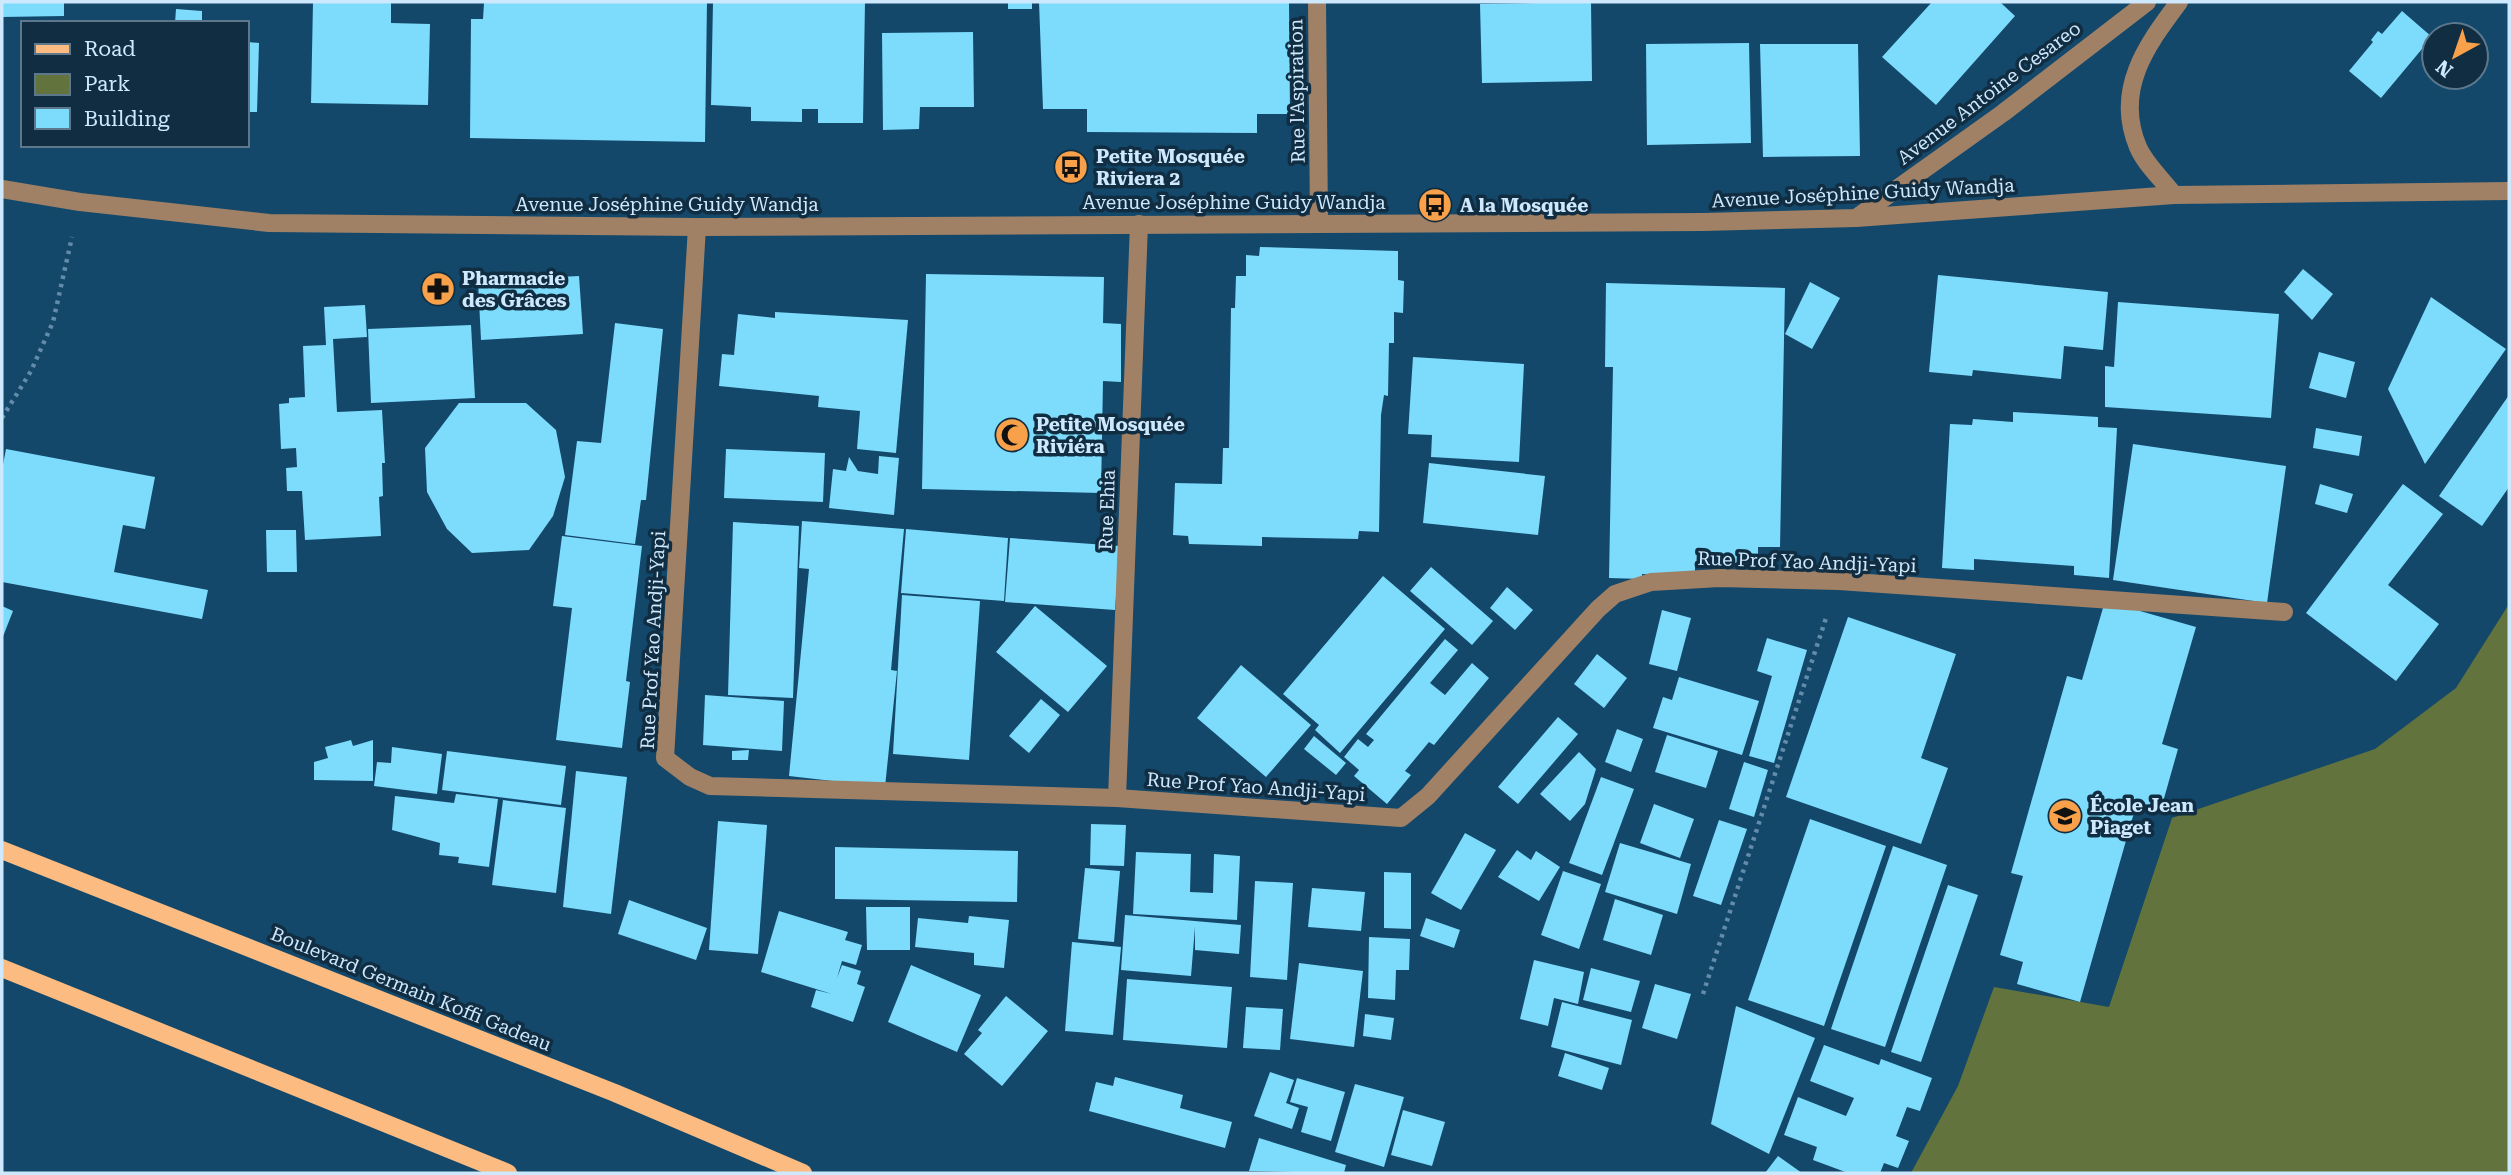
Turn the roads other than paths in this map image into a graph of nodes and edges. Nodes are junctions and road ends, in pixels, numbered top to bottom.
1 (1317, 2) edge
2 (2147, 2) edge
3 (2179, 2) edge
4 (2, 189) edge
5 (2509, 191) edge
6 (2174, 195) junction
7 (1856, 218) junction
8 (1319, 223) junction
9 (1139, 224) junction
10 (698, 227) junction
11 (2284, 612) dead end
12 (1117, 798) junction
13 (2, 850) edge
14 (2, 968) edge
15 (508, 1173) edge
16 (803, 1173) edge

1 - 8 street, Rue l'Aspiration
2 - 7 street, Avenue Antoine Cesareo
3 - 6 street
4 - 10 street, Avenue Joséphine Guidy Wandja
5 - 6 street, Avenue Joséphine Guidy Wandja
6 - 7 street, Avenue Joséphine Guidy Wandja
7 - 8 street, Avenue Joséphine Guidy Wandja
8 - 9 street, Avenue Joséphine Guidy Wandja
9 - 10 street, Avenue Joséphine Guidy Wandja
9 - 12 street, Rue Ehia
10 - 12 street, Rue Prof Yao Andji-Yapi
11 - 12 street, Rue Prof Yao Andji-Yapi
13 - 16 main road, Boulevard Germain Koffi Gadeau
14 - 15 main road

